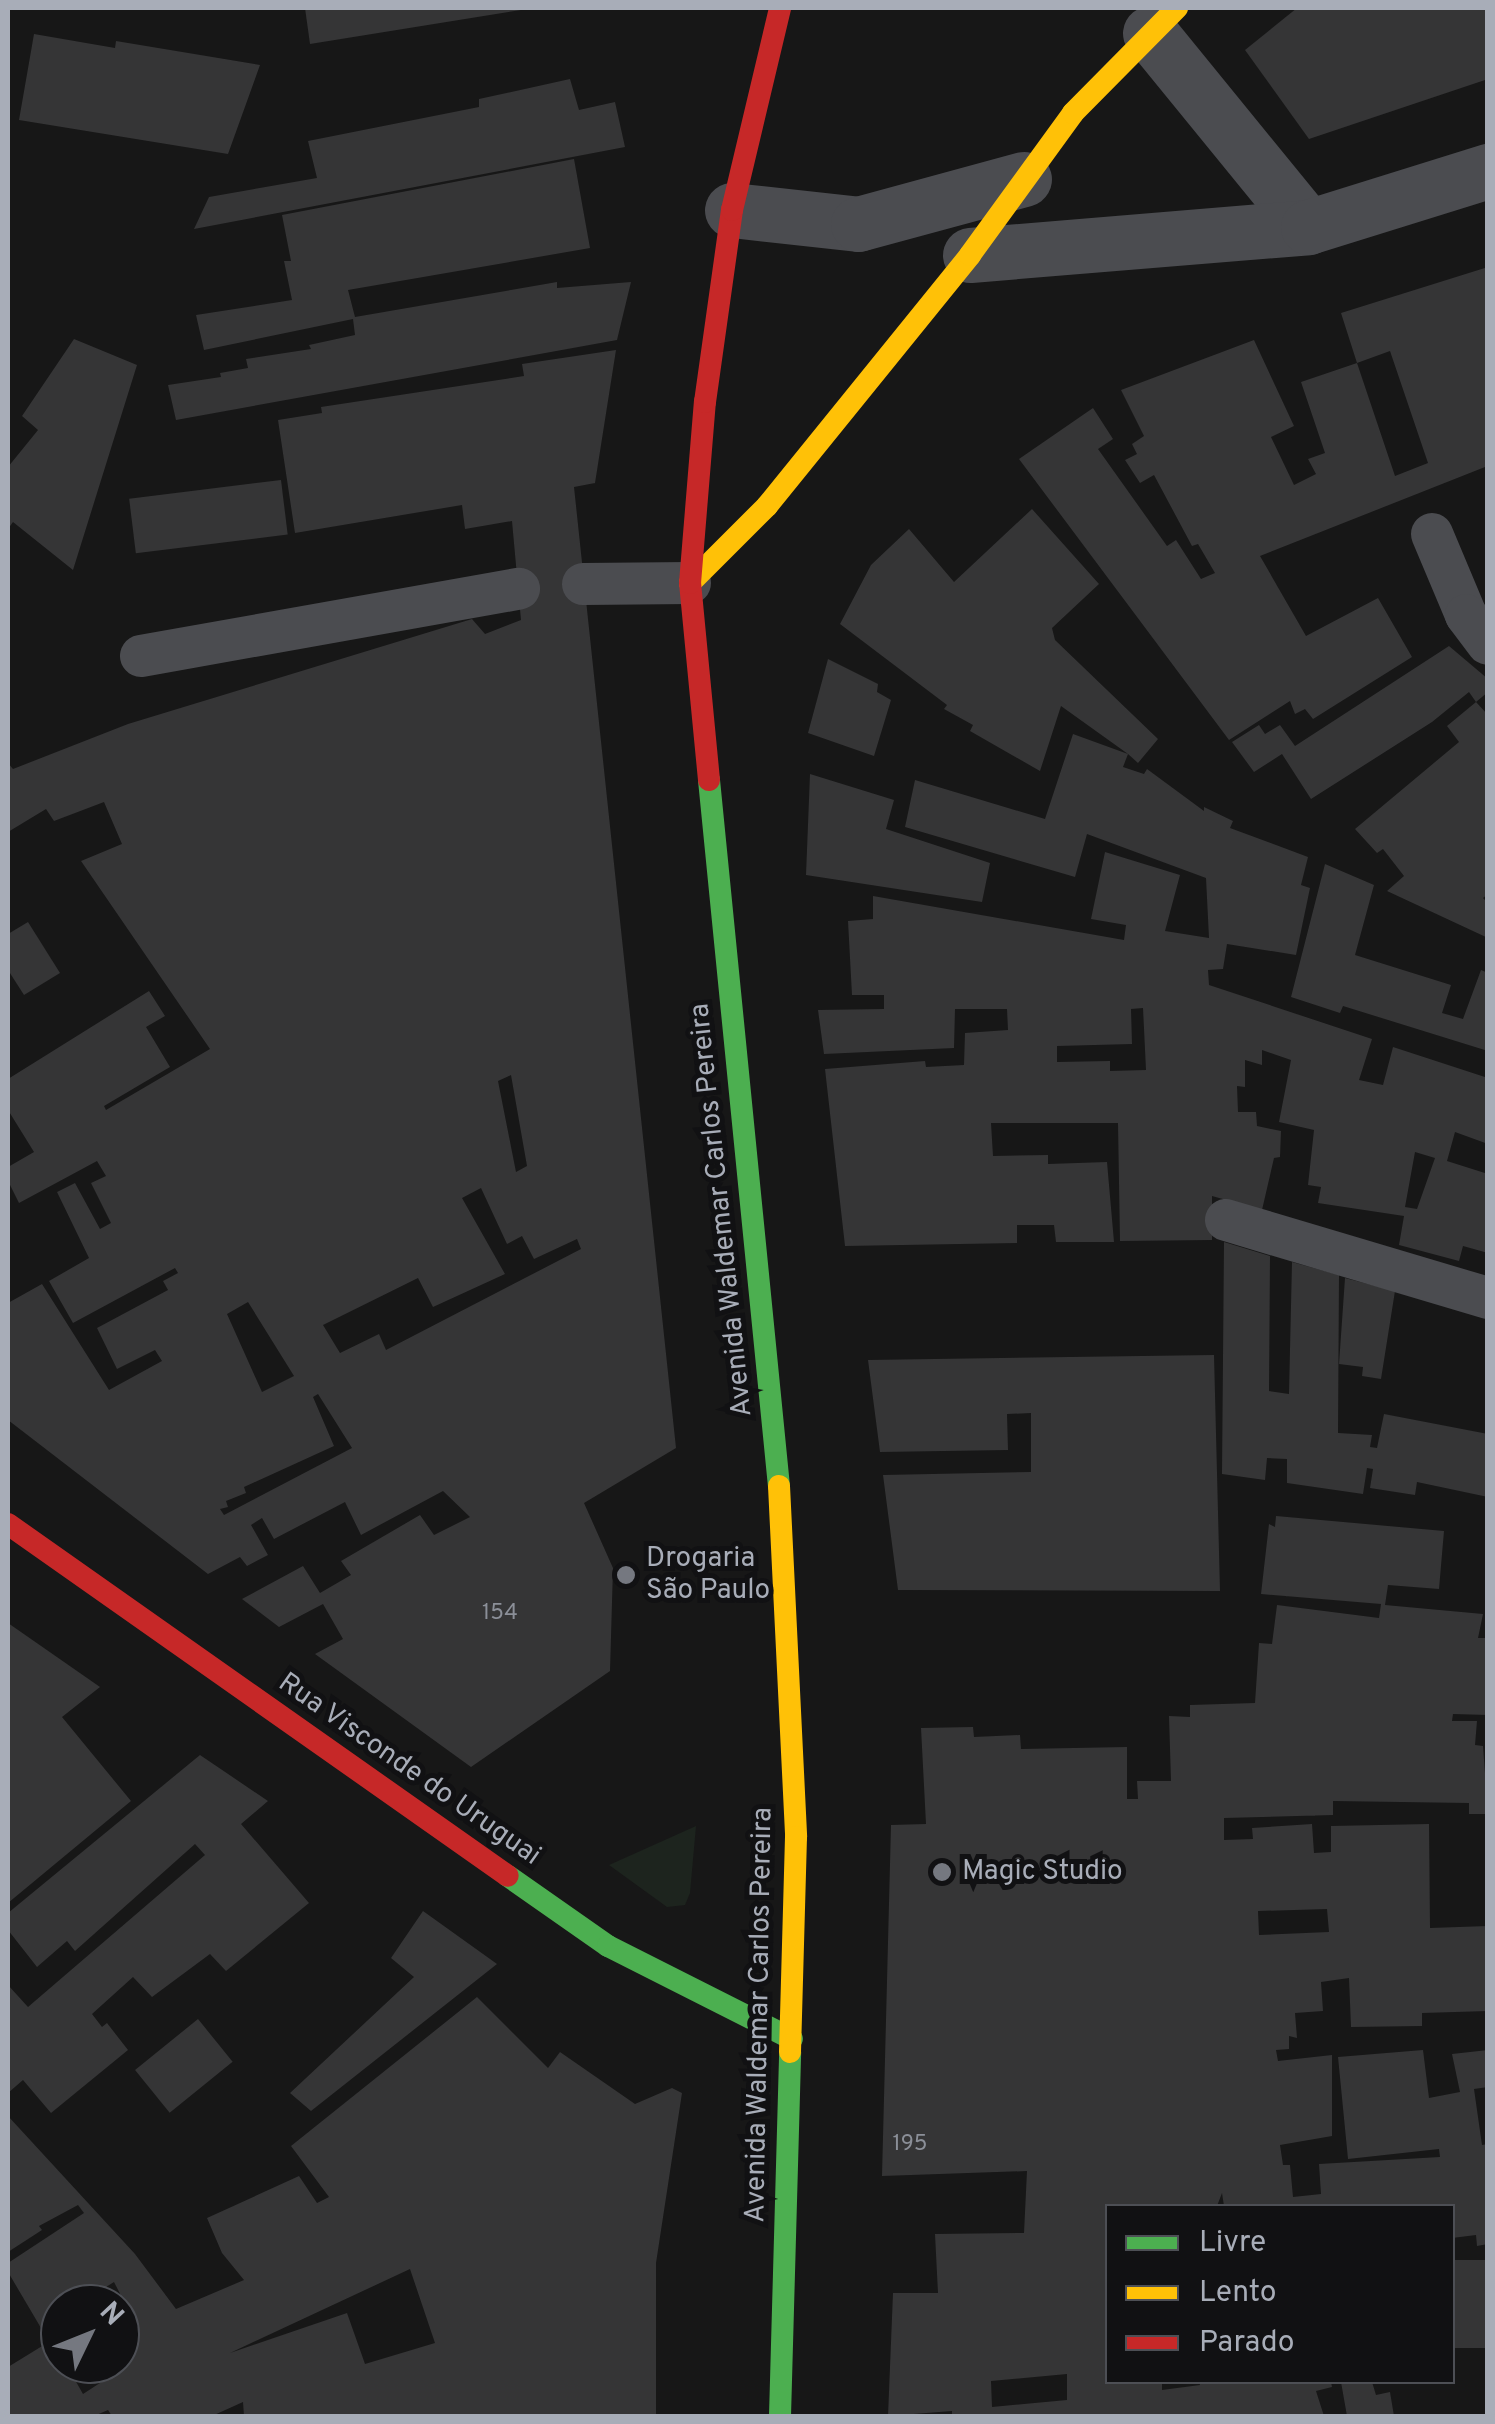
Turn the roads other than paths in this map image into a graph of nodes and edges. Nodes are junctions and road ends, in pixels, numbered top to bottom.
1 (780, 8) edge
2 (1164, 20) edge
3 (1488, 171) edge
4 (1024, 179) junction
5 (732, 210) junction
6 (1308, 227) junction
7 (970, 256) junction
8 (1432, 534) dead end
9 (690, 583) junction
10 (583, 584) dead end
11 (518, 588) dead end
12 (1488, 644) edge
13 (141, 656) dead end
14 (1226, 1220) dead end
15 (1488, 1298) edge
16 (8, 1524) edge
17 (792, 2039) junction
18 (780, 2416) edge

1 - 5 street, Avenida Waldemar Carlos Pereira
2 - 4 street
2 - 6 street
3 - 6 street
4 - 5 street
4 - 7 street
5 - 9 street, Avenida Waldemar Carlos Pereira
6 - 7 street
7 - 9 street
8 - 12 lane
9 - 10 lane
9 - 17 street, Avenida Waldemar Carlos Pereira
11 - 13 lane
14 - 15 lane
16 - 17 street, Rua Visconde do Uruguai
17 - 18 street, Avenida Waldemar Carlos Pereira

